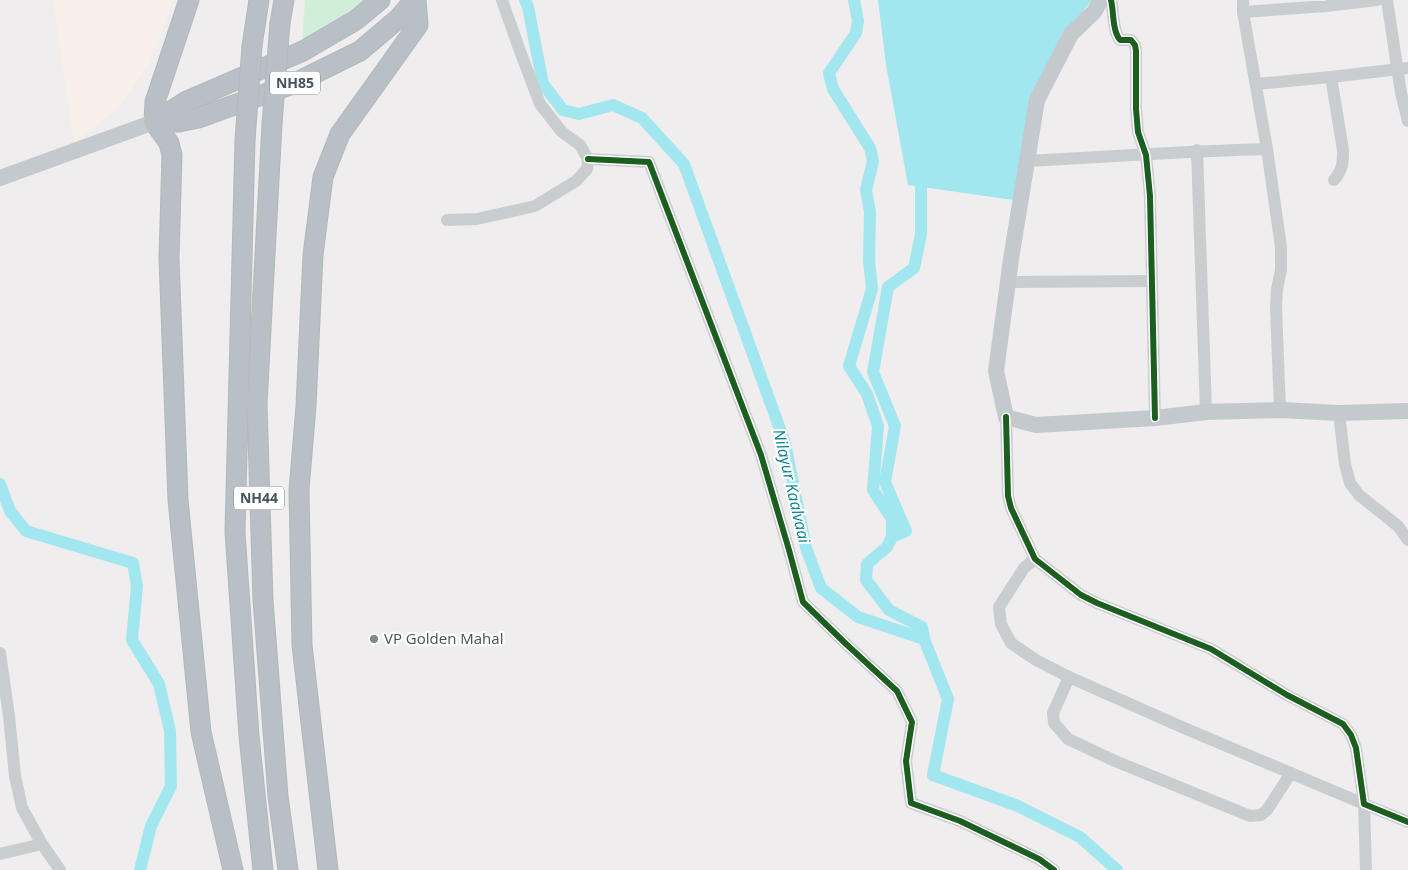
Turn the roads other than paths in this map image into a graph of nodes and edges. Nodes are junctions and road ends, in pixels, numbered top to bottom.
1 (189, 0) edge
2 (259, 0) edge
3 (284, 0) edge
4 (380, 0) edge
5 (415, 0) edge
6 (502, 0) edge
7 (1102, 0) edge
8 (1111, 0) edge
9 (1377, 0) edge
10 (1386, 0) edge
11 (1243, 6) edge
12 (1402, 68) edge
13 (1331, 77) junction
14 (1256, 84) junction
15 (1408, 121) edge
16 (154, 122) junction
17 (1267, 149) junction
18 (1198, 150) junction
19 (1146, 155) junction
20 (588, 159) junction
21 (1027, 161) junction
22 (0, 178) edge
23 (1334, 180) dead end
24 (448, 220) dead end
25 (1151, 281) junction
26 (1008, 282) junction
27 (1280, 410) junction
28 (1408, 411) edge
29 (1206, 412) junction
30 (1339, 413) junction
31 (1006, 417) junction
32 (1155, 418) junction
33 (1408, 540) edge
34 (1035, 559) junction
35 (0, 653) edge
36 (1069, 677) junction
37 (4, 716) edge
38 (1292, 773) junction
39 (1364, 804) junction
40 (1408, 822) edge
41 (42, 844) junction
42 (0, 854) edge
43 (60, 870) edge
44 (233, 870) edge
45 (263, 870) edge
46 (288, 870) edge
47 (328, 870) edge
48 (1054, 870) edge
49 (1366, 870) edge

1 - 16 highway
2 - 45 highway, NH44, bridge
3 - 46 highway, NH44, bridge
4 - 16 highway, NH85
5 - 16 highway, NH85
5 - 47 highway
6 - 20 street
7 - 21 main road
8 - 19 street
9 - 11 street
10 - 12 street
11 - 14 street
12 - 13 street
12 - 15 street
13 - 14 street
13 - 23 street
14 - 17 street
16 - 22 main road
16 - 44 highway
17 - 18 street
17 - 27 street
18 - 19 street
18 - 29 street
19 - 21 street
19 - 25 street
20 - 24 street
20 - 48 street
21 - 26 main road
25 - 26 street
25 - 32 street
26 - 31 main road
27 - 29 main road
27 - 30 main road
28 - 30 main road
29 - 32 main road
30 - 33 street
31 - 32 main road
31 - 34 street
34 - 36 street
34 - 39 street
35 - 37 street
36 - 38 street
36 - 38 street
37 - 41 street
38 - 39 street
39 - 40 street
39 - 49 street
41 - 42 street
41 - 43 street

